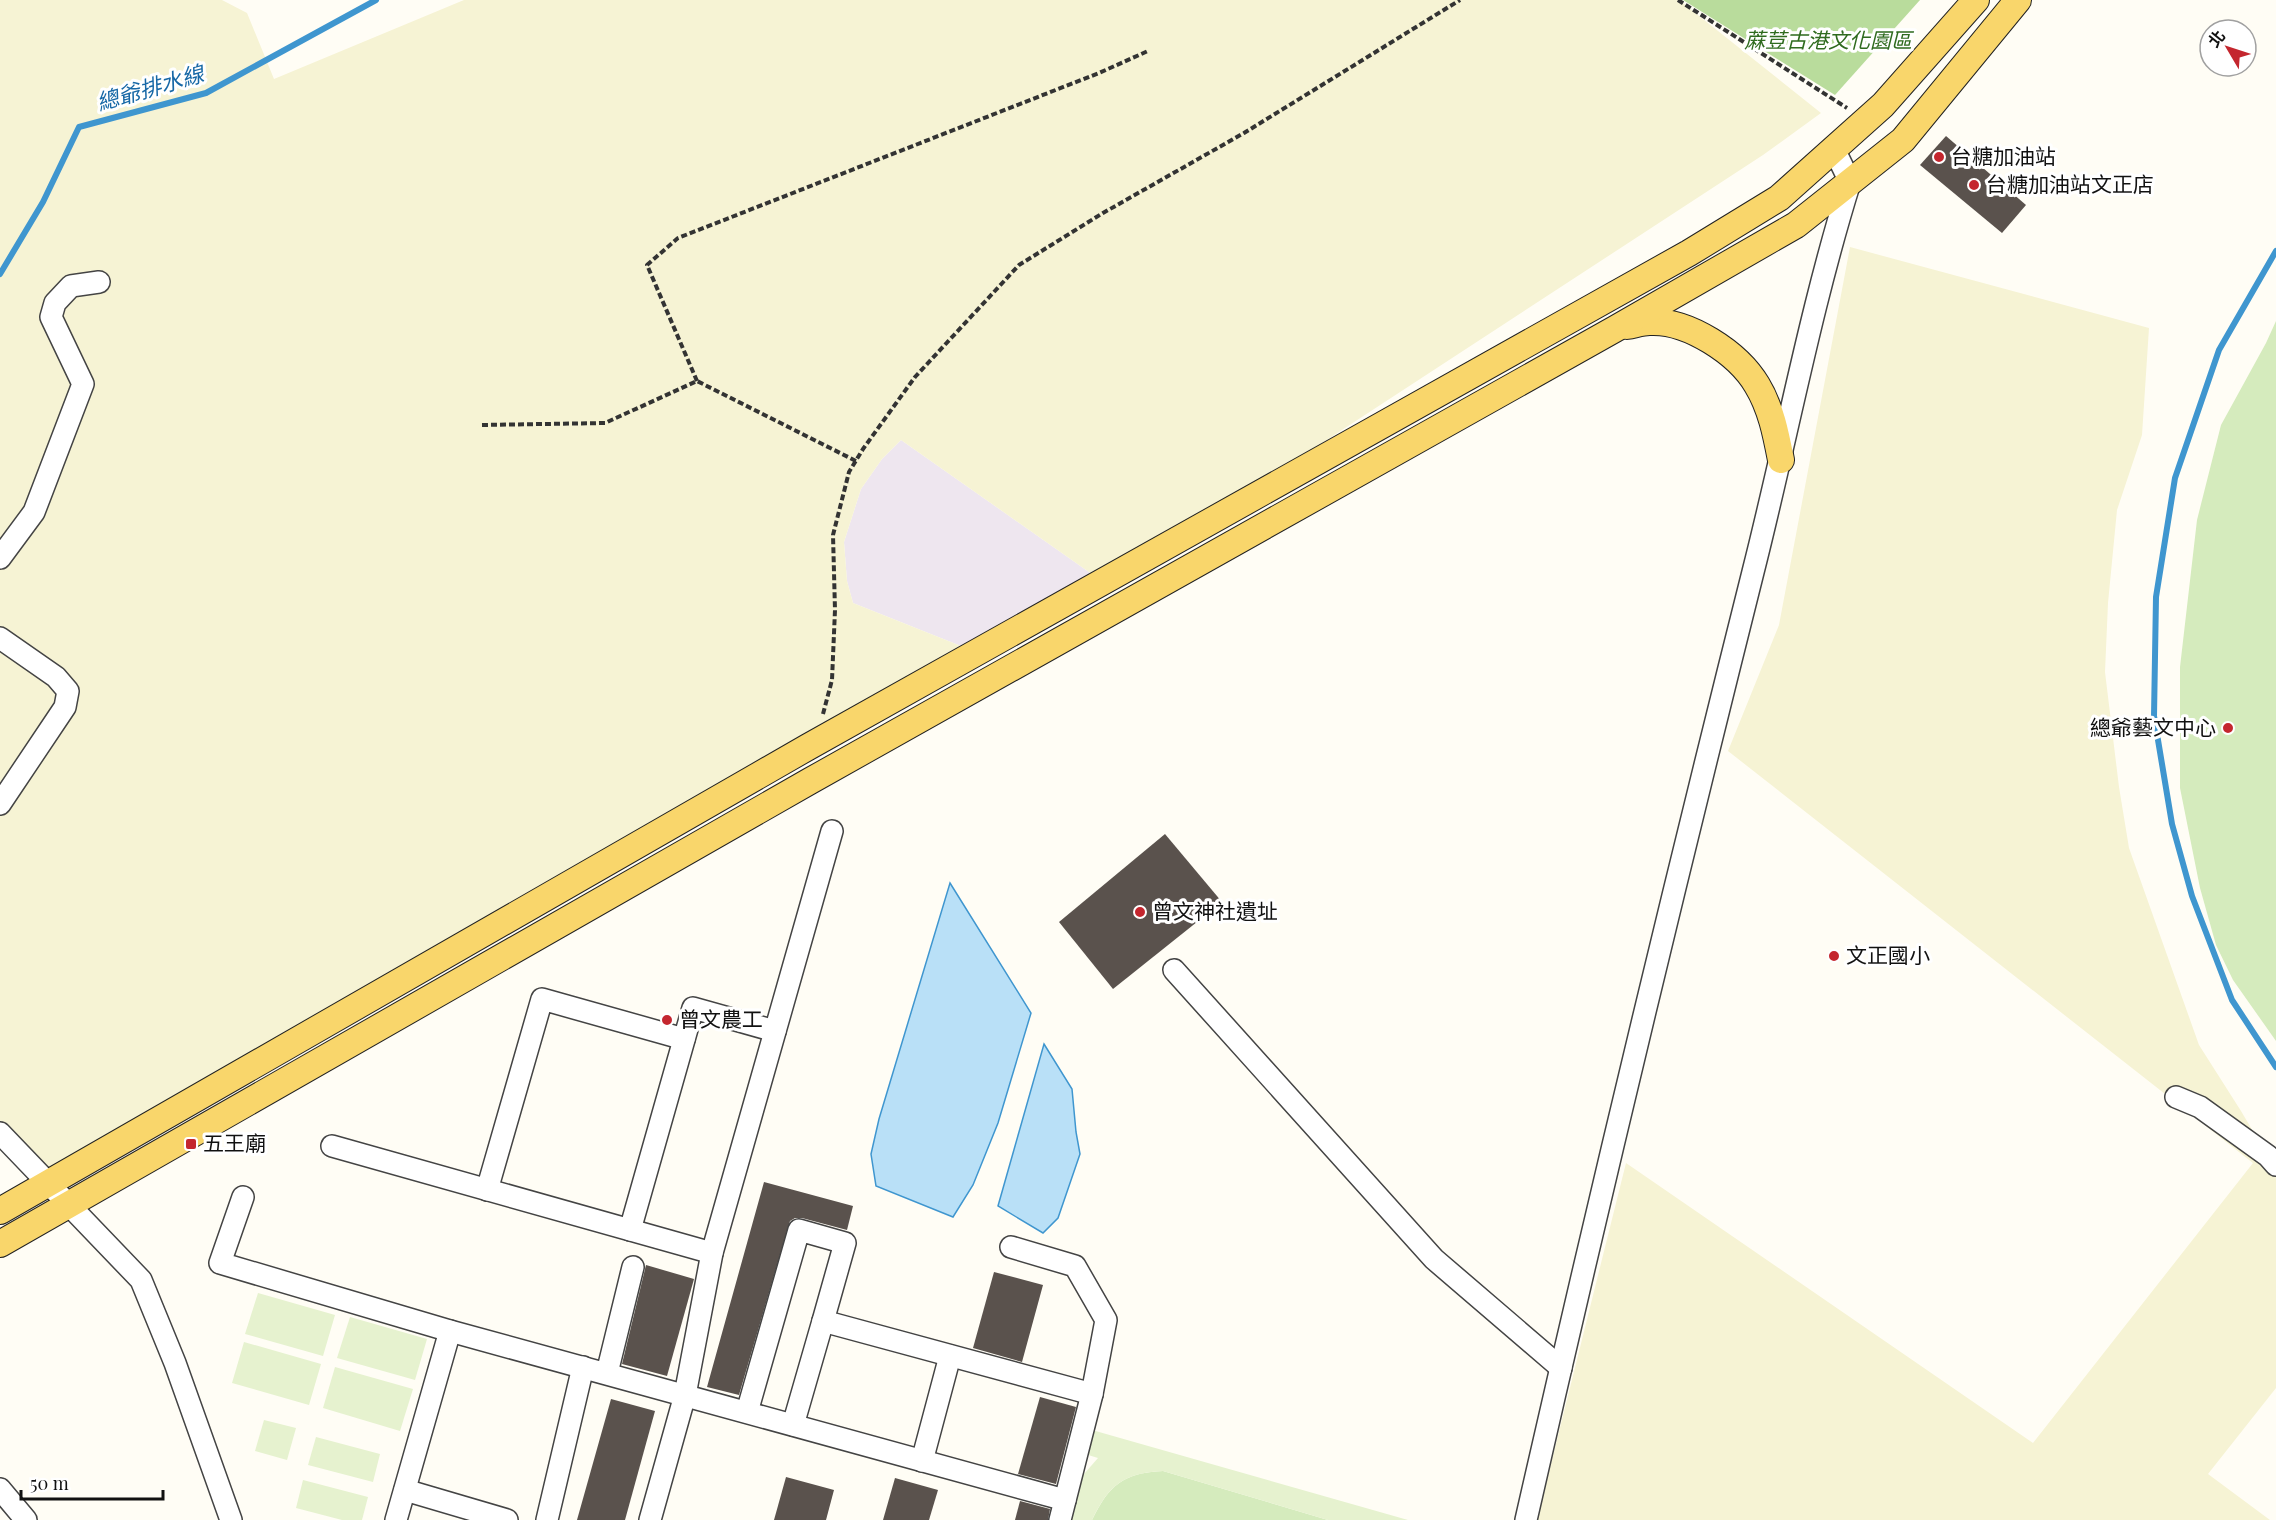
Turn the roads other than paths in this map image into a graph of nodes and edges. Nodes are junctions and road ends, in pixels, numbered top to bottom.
1 (1976, 0) edge
2 (2018, 0) edge
3 (1834, 149) junction
4 (1850, 182) junction
5 (99, 282) dead end
6 (1615, 329) junction
7 (1781, 460) junction
8 (0, 558) edge
9 (0, 638) edge
10 (0, 804) edge
11 (832, 831) dead end
12 (1174, 970) dead end
13 (775, 1031) junction
14 (684, 1039) junction
15 (2176, 1097) dead end
16 (0, 1133) edge
17 (332, 1146) dead end
18 (2276, 1165) edge
19 (48, 1184) junction
20 (488, 1190) junction
21 (243, 1197) dead end
22 (68, 1206) junction
23 (0, 1211) edge
24 (630, 1230) junction
25 (0, 1244) edge
26 (1011, 1247) dead end
27 (712, 1253) junction
28 (633, 1267) dead end
29 (823, 1321) junction
30 (450, 1331) junction
31 (950, 1356) junction
32 (583, 1367) junction
33 (1561, 1368) junction
34 (607, 1373) junction
35 (1092, 1394) junction
36 (685, 1395) junction
37 (747, 1412) junction
38 (793, 1425) junction
39 (922, 1461) junction
40 (0, 1490) edge
41 (405, 1490) junction
42 (1062, 1510) edge
43 (225, 1516) edge
44 (26, 1520) edge
45 (396, 1520) edge
46 (507, 1520) edge
47 (547, 1520) edge
48 (650, 1520) edge
49 (1526, 1520) edge

1 - 3 main road
2 - 4 main road
3 - 4 street
3 - 19 main road
4 - 6 main road
4 - 7 street
5 - 8 street
6 - 7 main road
6 - 22 main road
7 - 33 street
9 - 10 street
11 - 13 street
12 - 33 street
13 - 14 street
13 - 27 street
14 - 20 street
14 - 24 street
15 - 18 street
16 - 19 street
17 - 20 street
19 - 22 street
19 - 23 main road
20 - 24 street
21 - 30 street
22 - 25 main road
22 - 43 street
24 - 27 street
26 - 35 street
27 - 36 street
28 - 34 street
29 - 31 street
29 - 37 street
29 - 38 street
30 - 32 street
30 - 41 street
31 - 35 street
31 - 39 street
32 - 34 street
32 - 47 street
33 - 49 street
34 - 36 street
35 - 42 street
36 - 37 street
36 - 48 street
37 - 38 street
38 - 39 street
39 - 42 street
40 - 44 street
41 - 45 street
41 - 46 street

